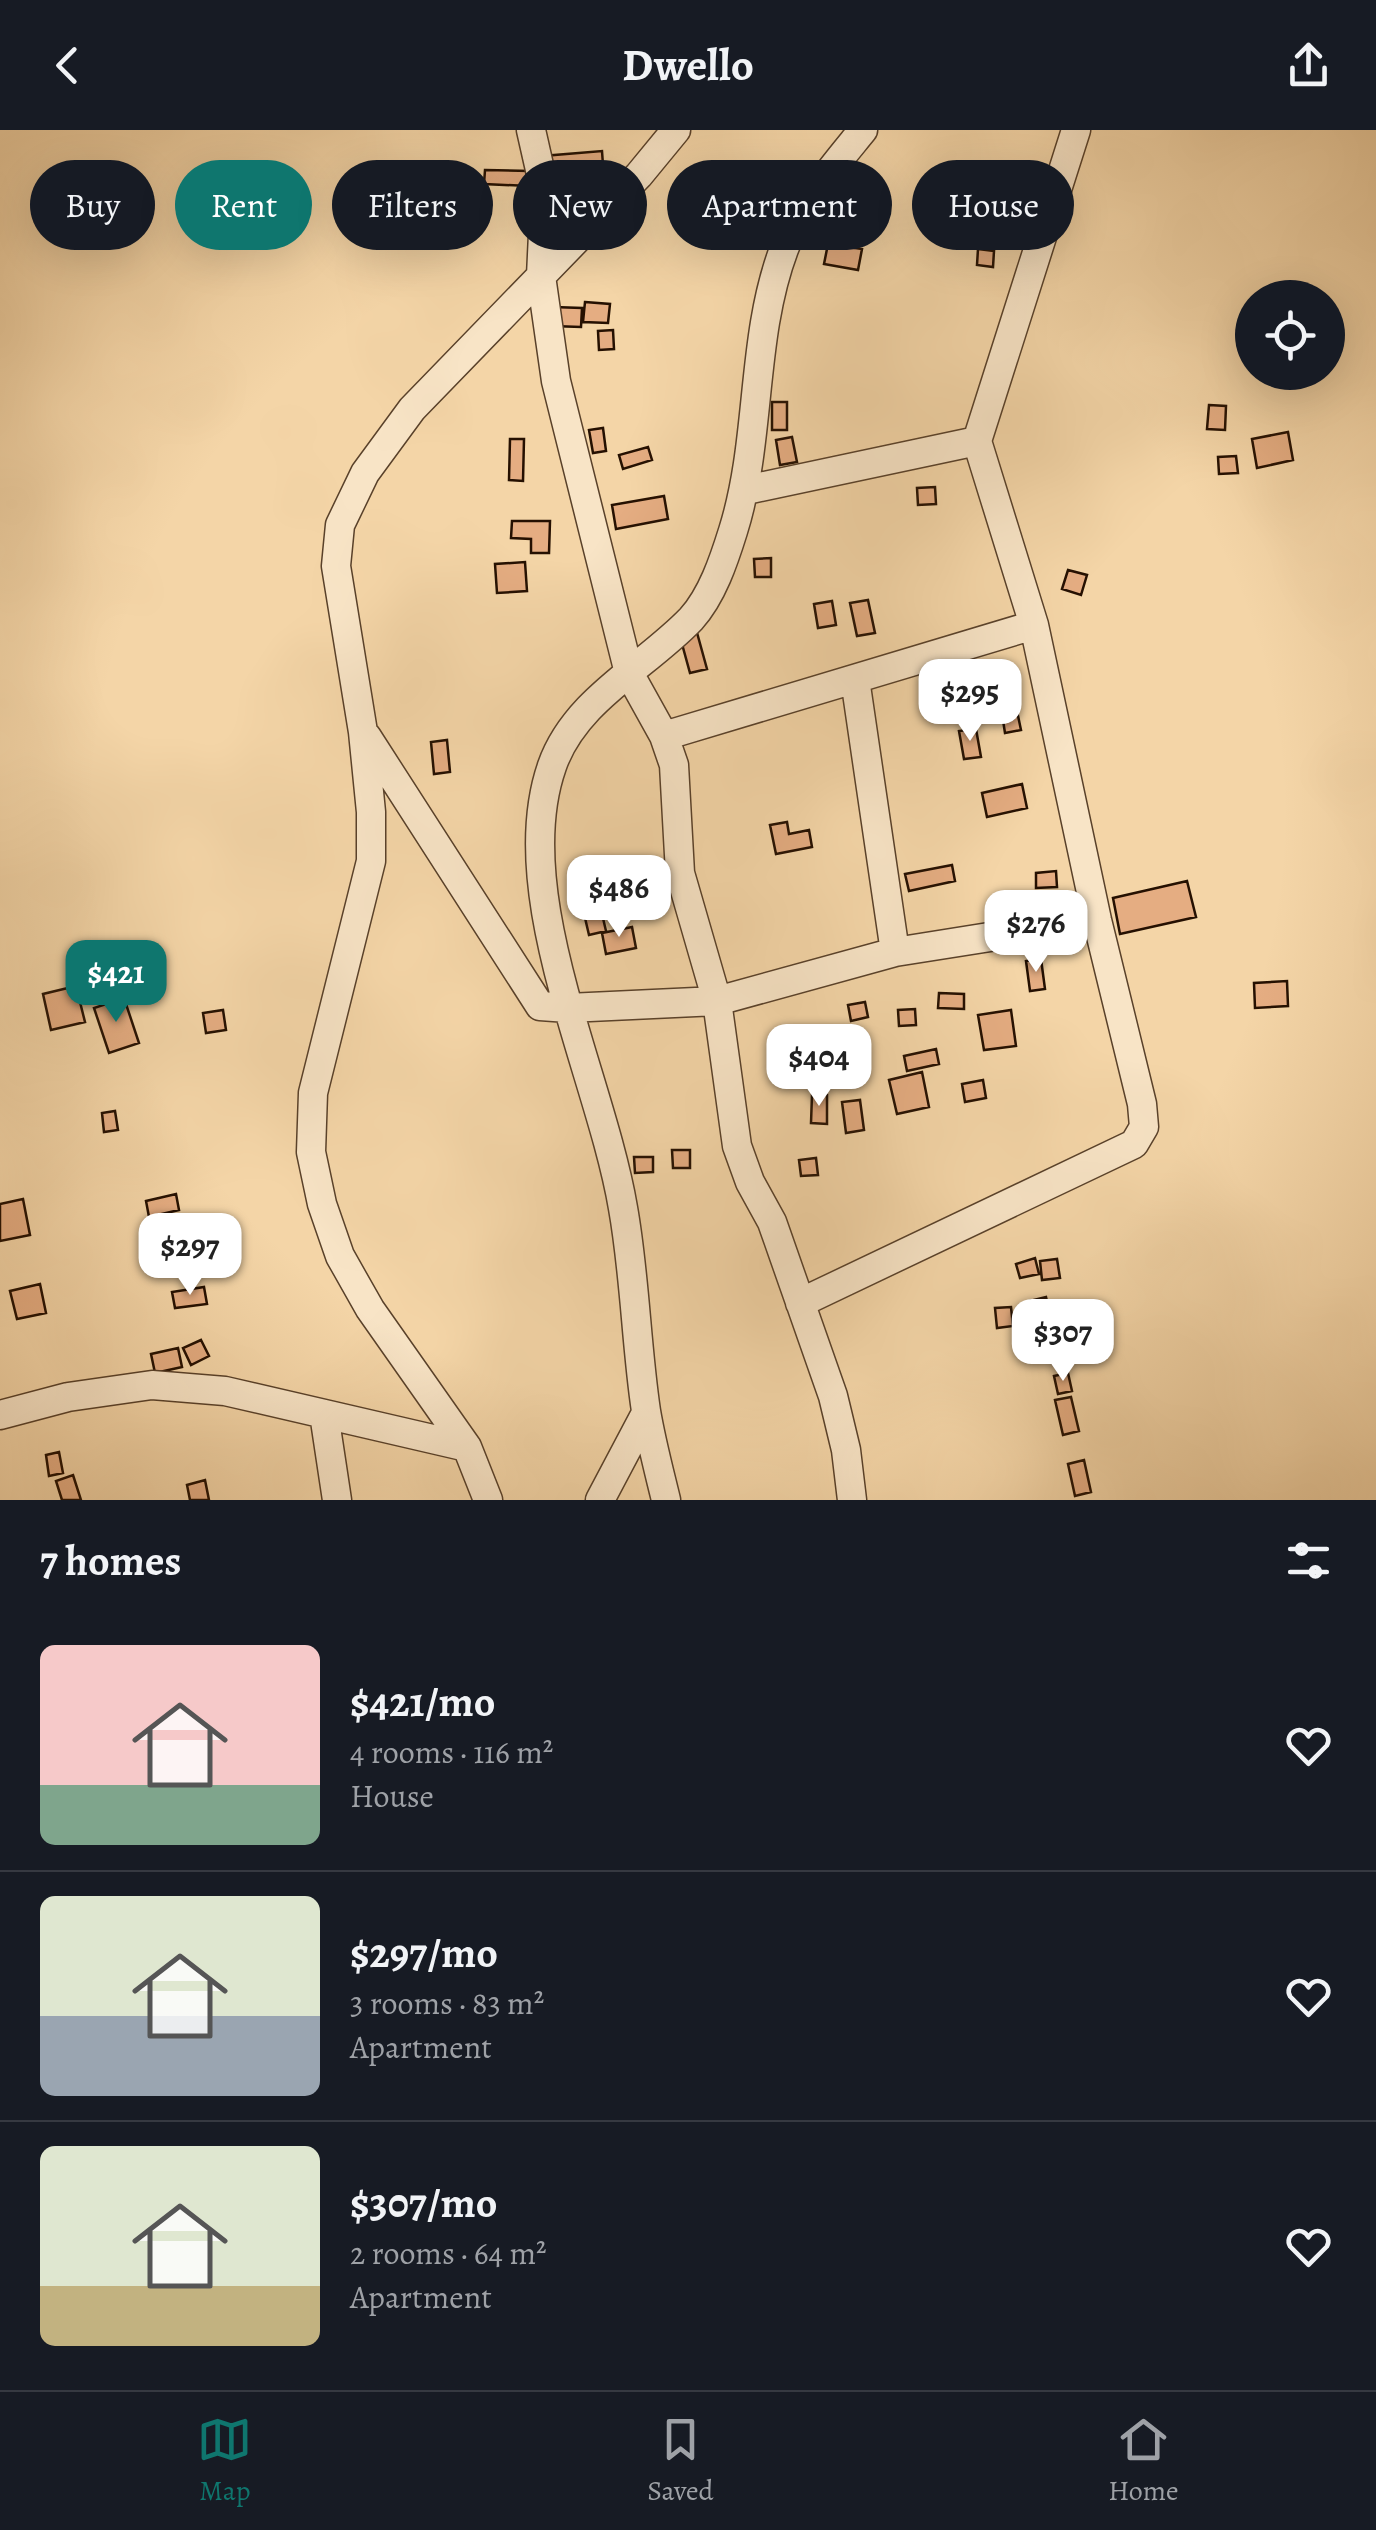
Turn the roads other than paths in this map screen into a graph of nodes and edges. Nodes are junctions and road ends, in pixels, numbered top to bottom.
1 (531, 130) edge
2 (676, 130) edge
3 (863, 130) edge
4 (1076, 130) edge
5 (541, 276) junction
6 (977, 440) junction
7 (746, 490) junction
8 (1034, 625) junction
9 (628, 673) junction
10 (855, 679) junction
11 (363, 732) junction
12 (664, 736) junction
13 (1097, 920) junction
14 (896, 952) junction
15 (717, 1002) junction
16 (568, 1008) junction
17 (800, 1303) junction
18 (646, 1413) junction
19 (324, 1414) junction
20 (0, 1415) edge
21 (467, 1447) junction
22 (337, 1500) edge
23 (488, 1500) edge
24 (600, 1500) edge
25 (666, 1500) edge
26 (852, 1500) edge

1 - 5 street
2 - 5 street
3 - 7 street
4 - 6 street
5 - 9 street
5 - 11 street
6 - 7 street
6 - 8 street
7 - 9 street
8 - 10 street
8 - 13 street
9 - 12 street
9 - 16 street
10 - 12 street
10 - 14 street
11 - 16 street
11 - 21 street
12 - 15 street
13 - 14 street
13 - 17 street
14 - 15 street
15 - 16 street
15 - 17 street
16 - 18 street
17 - 26 street
18 - 24 street
18 - 25 street
19 - 20 street
19 - 21 street
19 - 22 street
21 - 23 street

